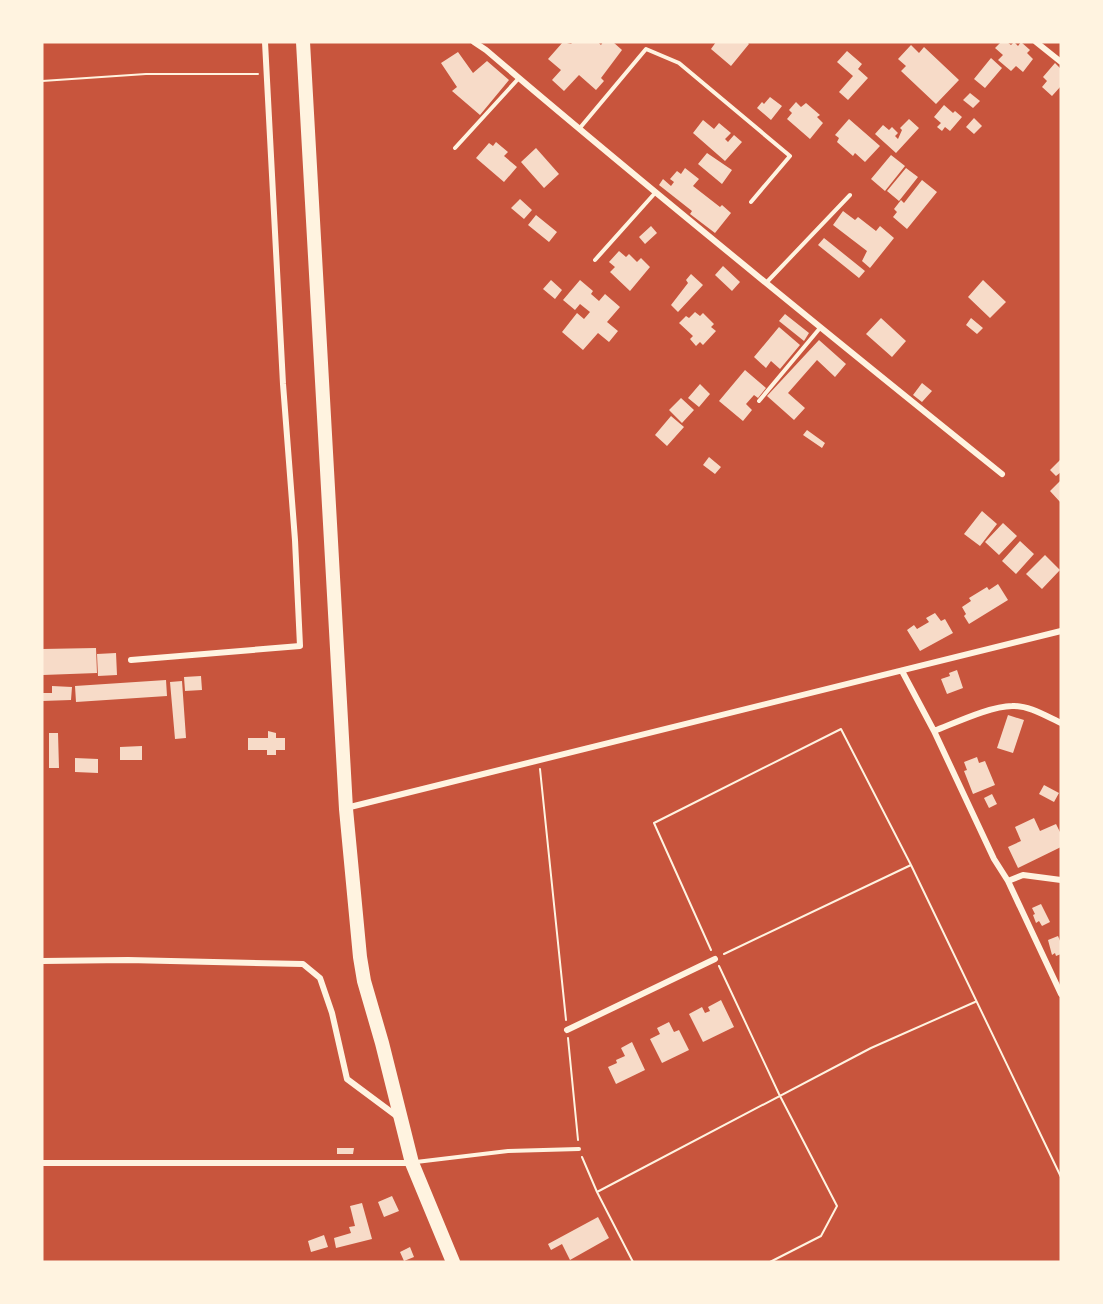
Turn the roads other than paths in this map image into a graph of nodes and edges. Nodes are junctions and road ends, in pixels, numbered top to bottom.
1 (266, 42) edge
2 (303, 42) edge
3 (474, 42) edge
4 (1036, 42) edge
5 (1061, 62) edge
6 (519, 78) junction
7 (579, 129) junction
8 (455, 148) dead end
9 (655, 193) junction
10 (850, 195) dead end
11 (751, 202) dead end
12 (595, 260) dead end
13 (766, 284) junction
14 (820, 328) junction
15 (759, 401) dead end
16 (1002, 474) dead end
17 (1061, 631) edge
18 (131, 660) dead end
19 (902, 670) junction
20 (1061, 723) edge
21 (934, 730) junction
22 (346, 808) junction
23 (1061, 880) edge
24 (1008, 881) junction
25 (715, 959) road end
26 (42, 961) edge
27 (1061, 993) edge
28 (567, 1030) road end
29 (401, 1119) junction
30 (579, 1149) road end
31 (42, 1163) edge
32 (412, 1163) junction
33 (453, 1262) edge

1 - 18 street
2 - 22 highway
3 - 6 street
4 - 5 street
6 - 7 street
6 - 8 lane
7 - 9 street
7 - 11 lane
9 - 12 lane
9 - 13 street
10 - 13 lane
13 - 14 street
14 - 15 lane
14 - 16 street
17 - 19 street
19 - 21 street
19 - 22 street
20 - 21 street
21 - 24 street
22 - 29 highway
23 - 24 street
24 - 27 street
25 - 28 street
26 - 29 street
29 - 32 highway
30 - 32 lane
31 - 32 street
32 - 33 highway

